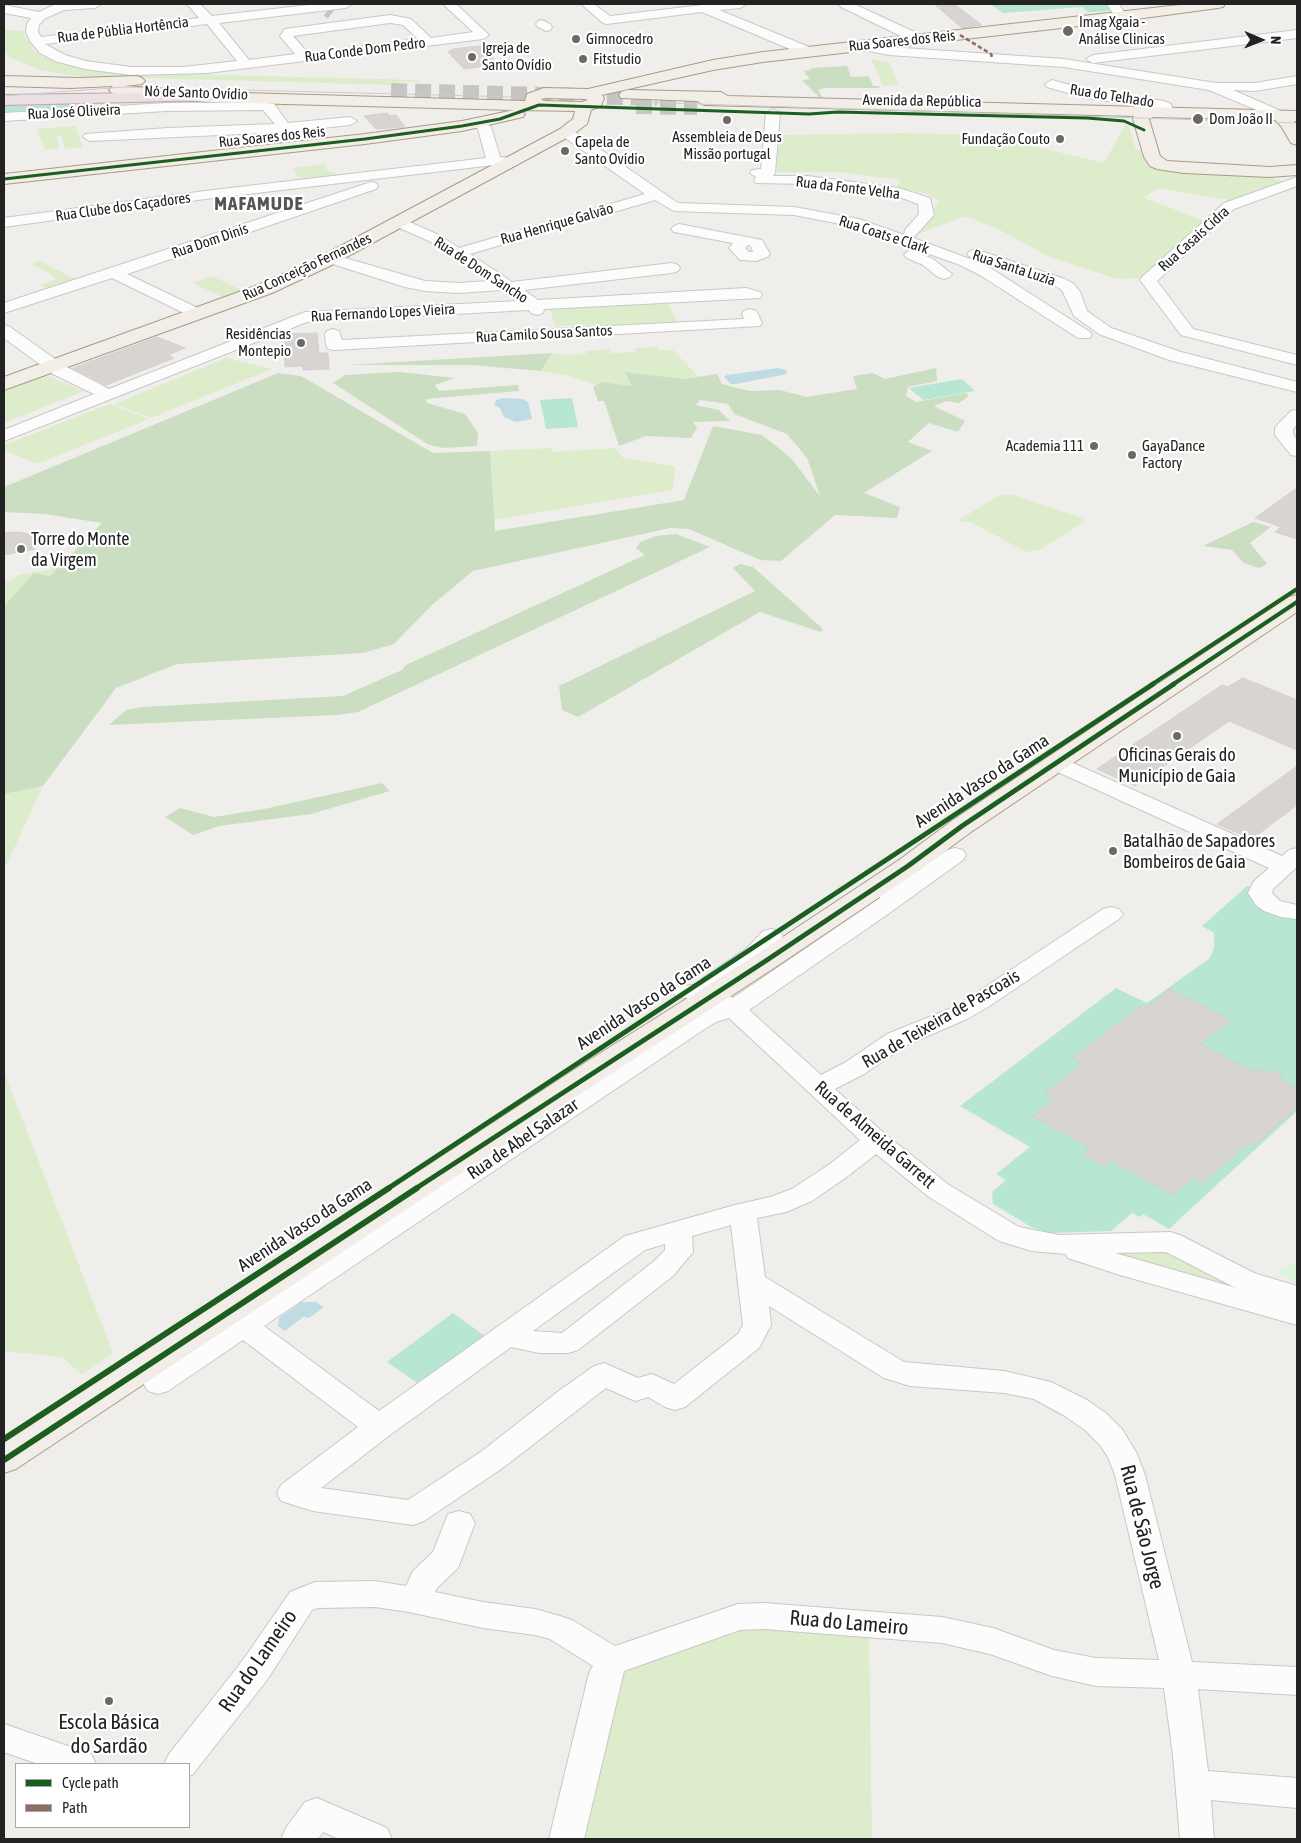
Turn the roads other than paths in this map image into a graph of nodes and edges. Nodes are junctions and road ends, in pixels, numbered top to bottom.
1 (95, 4) edge
2 (346, 4) edge
3 (449, 4) edge
4 (587, 4) edge
5 (740, 4) edge
6 (845, 4) edge
7 (1113, 4) edge
8 (1218, 4) edge
9 (195, 5) edge
10 (696, 6) edge
11 (262, 8) edge
12 (4, 9) edge
13 (61, 9) edge
14 (177, 9) dead end
15 (328, 10) junction
16 (40, 16) junction
17 (1121, 17) junction
18 (210, 20) junction
19 (343, 25) junction
20 (1297, 34) edge
21 (918, 39) junction
22 (36, 40) junction
23 (428, 42) junction
24 (863, 46) junction
25 (809, 52) junction
26 (305, 57) junction
27 (1064, 62) junction
28 (246, 64) junction
29 (646, 80) junction
30 (1297, 80) edge
31 (4, 81) edge
32 (1052, 84) dead end
33 (73, 86) junction
34 (1212, 86) junction
35 (4, 87) edge
36 (1255, 87) junction
37 (117, 90) junction
38 (4, 93) edge
39 (659, 96) junction
40 (209, 97) junction
41 (542, 99) junction
42 (1241, 99) junction
43 (4, 100) edge
44 (587, 100) junction
45 (334, 103) dead end
46 (700, 104) tunnel mouth
47 (843, 108) junction
48 (1160, 112) junction
49 (773, 113) junction
50 (1278, 115) junction
51 (1297, 116) edge
52 (4, 117) edge
53 (350, 121) junction
54 (478, 123) junction
55 (285, 128) junction
56 (1144, 130) junction
57 (566, 132) junction
58 (1296, 135) edge
59 (90, 137) dead end
60 (365, 139) junction
61 (503, 162) junction
62 (415, 170) junction
63 (1297, 170) edge
64 (1270, 172) junction
65 (4, 179) edge
66 (1297, 180) edge
67 (657, 195) junction
68 (674, 207) junction
69 (794, 211) junction
70 (831, 218) junction
71 (400, 222) junction
72 (4, 224) edge
73 (679, 229) junction
74 (910, 233) junction
75 (744, 240) dead end
76 (457, 253) junction
77 (673, 257) junction
78 (331, 259) junction
79 (113, 274) junction
80 (944, 274) dead end
81 (508, 286) junction
82 (754, 295) dead end
83 (681, 297) junction
84 (534, 304) junction
85 (4, 308) edge
86 (198, 314) junction
87 (750, 314) dead end
88 (694, 326) junction
89 (4, 330) edge
90 (333, 334) dead end
91 (542, 334) junction
92 (1084, 335) dead end
93 (1297, 360) edge
94 (54, 366) junction
95 (4, 384) edge
96 (1297, 386) edge
97 (106, 394) junction
98 (1296, 417) edge
99 (4, 436) edge
100 (1297, 451) edge
101 (1297, 588) edge
102 (1297, 602) edge
103 (1057, 763) junction
104 (994, 797) junction
105 (955, 855) dead end
106 (1291, 861) edge
107 (889, 890) junction
108 (1297, 912) edge
109 (1111, 914) dead end
110 (710, 998) junction
111 (818, 1086) junction
112 (876, 1140) junction
113 (743, 1213) junction
114 (678, 1230) junction
115 (1059, 1244) junction
116 (752, 1282) junction
117 (1297, 1296) edge
118 (1297, 1314) edge
119 (244, 1326) junction
120 (507, 1336) junction
121 (158, 1383) dead end
122 (379, 1427) junction
123 (4, 1438) edge
124 (4, 1460) edge
125 (413, 1514) junction
126 (414, 1601) junction
127 (612, 1661) junction
128 (1180, 1676) junction
129 (1297, 1681) edge
130 (4, 1738) edge
131 (76, 1763) edge
132 (182, 1763) edge
133 (1193, 1784) junction
134 (1297, 1793) edge
135 (298, 1839) edge
136 (375, 1839) edge
137 (566, 1839) edge
138 (1197, 1839) edge

1 - 13 street
2 - 15 street, Rua de Públia Hortência
3 - 23 street, Rua Conde Dom Pedro
4 - 10 street
5 - 10 street
6 - 21 street
7 - 17 street
8 - 17 main road, Rua Soares dos Reis
9 - 14 street
9 - 18 street
10 - 25 street
11 - 15 street, Rua de Públia Hortência
11 - 18 street, Rua de Públia Hortência
12 - 16 street
13 - 16 street
15 - 19 street
16 - 22 street
17 - 21 main road, Rua Soares dos Reis
18 - 22 street, Rua de Públia Hortência
18 - 28 street
19 - 23 street
19 - 26 street
20 - 27 street
21 - 24 main road, Rua Soares dos Reis
22 - 28 street, Rua Conde Dom Pedro
23 - 26 street, Rua Conde Dom Pedro
24 - 25 main road, Rua Soares dos Reis
24 - 27 street
25 - 29 main road, Rua Soares dos Reis
26 - 28 street, Rua Conde Dom Pedro
27 - 34 street
29 - 39 main road
29 - 44 main road, Rua Soares dos Reis
30 - 36 street
31 - 33 main road
32 - 48 street, Rua do Telhado
33 - 35 main road, Nó de Santo Ovídio
33 - 37 main road, Nó de Santo Ovídio
33 - 37 main road, Nó de Santo Ovídio
33 - 38 highway
33 - 41 main road
34 - 36 street
34 - 42 street
36 - 42 street
37 - 40 main road
39 - 44 main road
39 - 47 main road
40 - 41 main road
40 - 43 highway
41 - 44 main road
41 - 54 main road, Rua Soares dos Reis
42 - 50 street
44 - 49 main road
44 - 57 main road, Rua Conceição Fernandes
45 - 53 street
46 - 47 main road, Avenida da República
47 - 48 main road, Avenida da República
47 - 49 main road
47 - 56 main road, Avenida da República
48 - 50 main road, Avenida da República
48 - 56 main road
49 - 74 street, Rua da Fonte Velha
50 - 51 main road, Avenida da República
50 - 58 main road
52 - 55 street, Rua José Oliveira
53 - 55 street
53 - 60 street
54 - 60 main road, Rua Soares dos Reis
54 - 61 street
55 - 59 street
56 - 64 main road
57 - 61 main road, Rua Conceição Fernandes
57 - 67 street
60 - 65 main road, Rua Soares dos Reis
61 - 62 street, Rua Clube dos Caçadores
61 - 71 main road, Rua Conceição Fernandes
62 - 72 street, Rua Clube dos Caçadores
62 - 79 street, Rua Dom Dinis
63 - 64 main road
64 - 66 main road
66 - 93 street, Rua Casais Cidra
67 - 68 street
67 - 76 street, Rua Henrique Galvão
68 - 69 street, Rua Coats e Clark
68 - 73 street
69 - 70 street, Rua Coats e Clark
69 - 74 street, Rua Santa Luzia
70 - 80 street
70 - 92 street, Rua Coats e Clark
71 - 76 street, Rua de Dom Sancho
71 - 78 main road, Rua Conceição Fernandes
73 - 75 street
73 - 77 street
74 - 96 street, Rua Santa Luzia
76 - 81 street, Rua de Dom Sancho
77 - 81 street
77 - 83 street
78 - 81 street
78 - 86 main road, Rua Conceição Fernandes
79 - 85 street, Rua Dom Dinis
79 - 86 street
81 - 84 street, Rua de Dom Sancho
82 - 83 street, Rua Fernando Lopes Vieira
83 - 84 street, Rua Fernando Lopes Vieira
83 - 88 street
84 - 91 street, Rua de Dom Sancho
84 - 97 street, Rua Fernando Lopes Vieira
86 - 94 main road, Rua Conceição Fernandes
87 - 88 street, Rua Camilo Sousa Santos
88 - 91 street, Rua Camilo Sousa Santos
89 - 94 street
90 - 91 street, Rua Camilo Sousa Santos
94 - 95 main road, Rua Conceição Fernandes
94 - 97 street
97 - 99 street, Rua Fernando Lopes Vieira
98 - 100 street
101 - 104 main road, Avenida Vasco da Gama
102 - 103 main road, Avenida Vasco da Gama
103 - 104 main road, Avenida Vasco da Gama
103 - 106 street
104 - 107 main road, Avenida Vasco da Gama
104 - 110 main road, Avenida Vasco da Gama
105 - 107 street
106 - 108 street
107 - 110 main road, Avenida Vasco da Gama
109 - 111 street, Rua de Teixeira de Pascoais
110 - 111 street, Rua de Almeida Garrett
110 - 119 street, Rua de Abel Salazar
110 - 123 main road, Avenida Vasco da Gama
110 - 124 main road, Avenida Vasco da Gama
111 - 112 street, Rua de Almeida Garrett
112 - 113 street
112 - 115 street, Rua de Almeida Garrett
113 - 114 street
113 - 116 street
114 - 120 street
114 - 120 street
115 - 117 street, Rua de Almeida Garrett
115 - 118 street, Rua de Almeida Garrett
116 - 125 street
116 - 128 street, Rua de São Jorge
119 - 121 street, Rua de Abel Salazar
119 - 122 street
120 - 122 street
122 - 125 street
125 - 126 street
126 - 127 street, Rua do Lameiro
126 - 132 street, Rua do Lameiro
127 - 128 street, Rua do Lameiro
127 - 137 street
128 - 129 street, Rua do Lameiro
128 - 133 street, Rua de São Jorge
130 - 131 street
133 - 134 street
133 - 138 street, Rua de São Jorge
135 - 136 street

